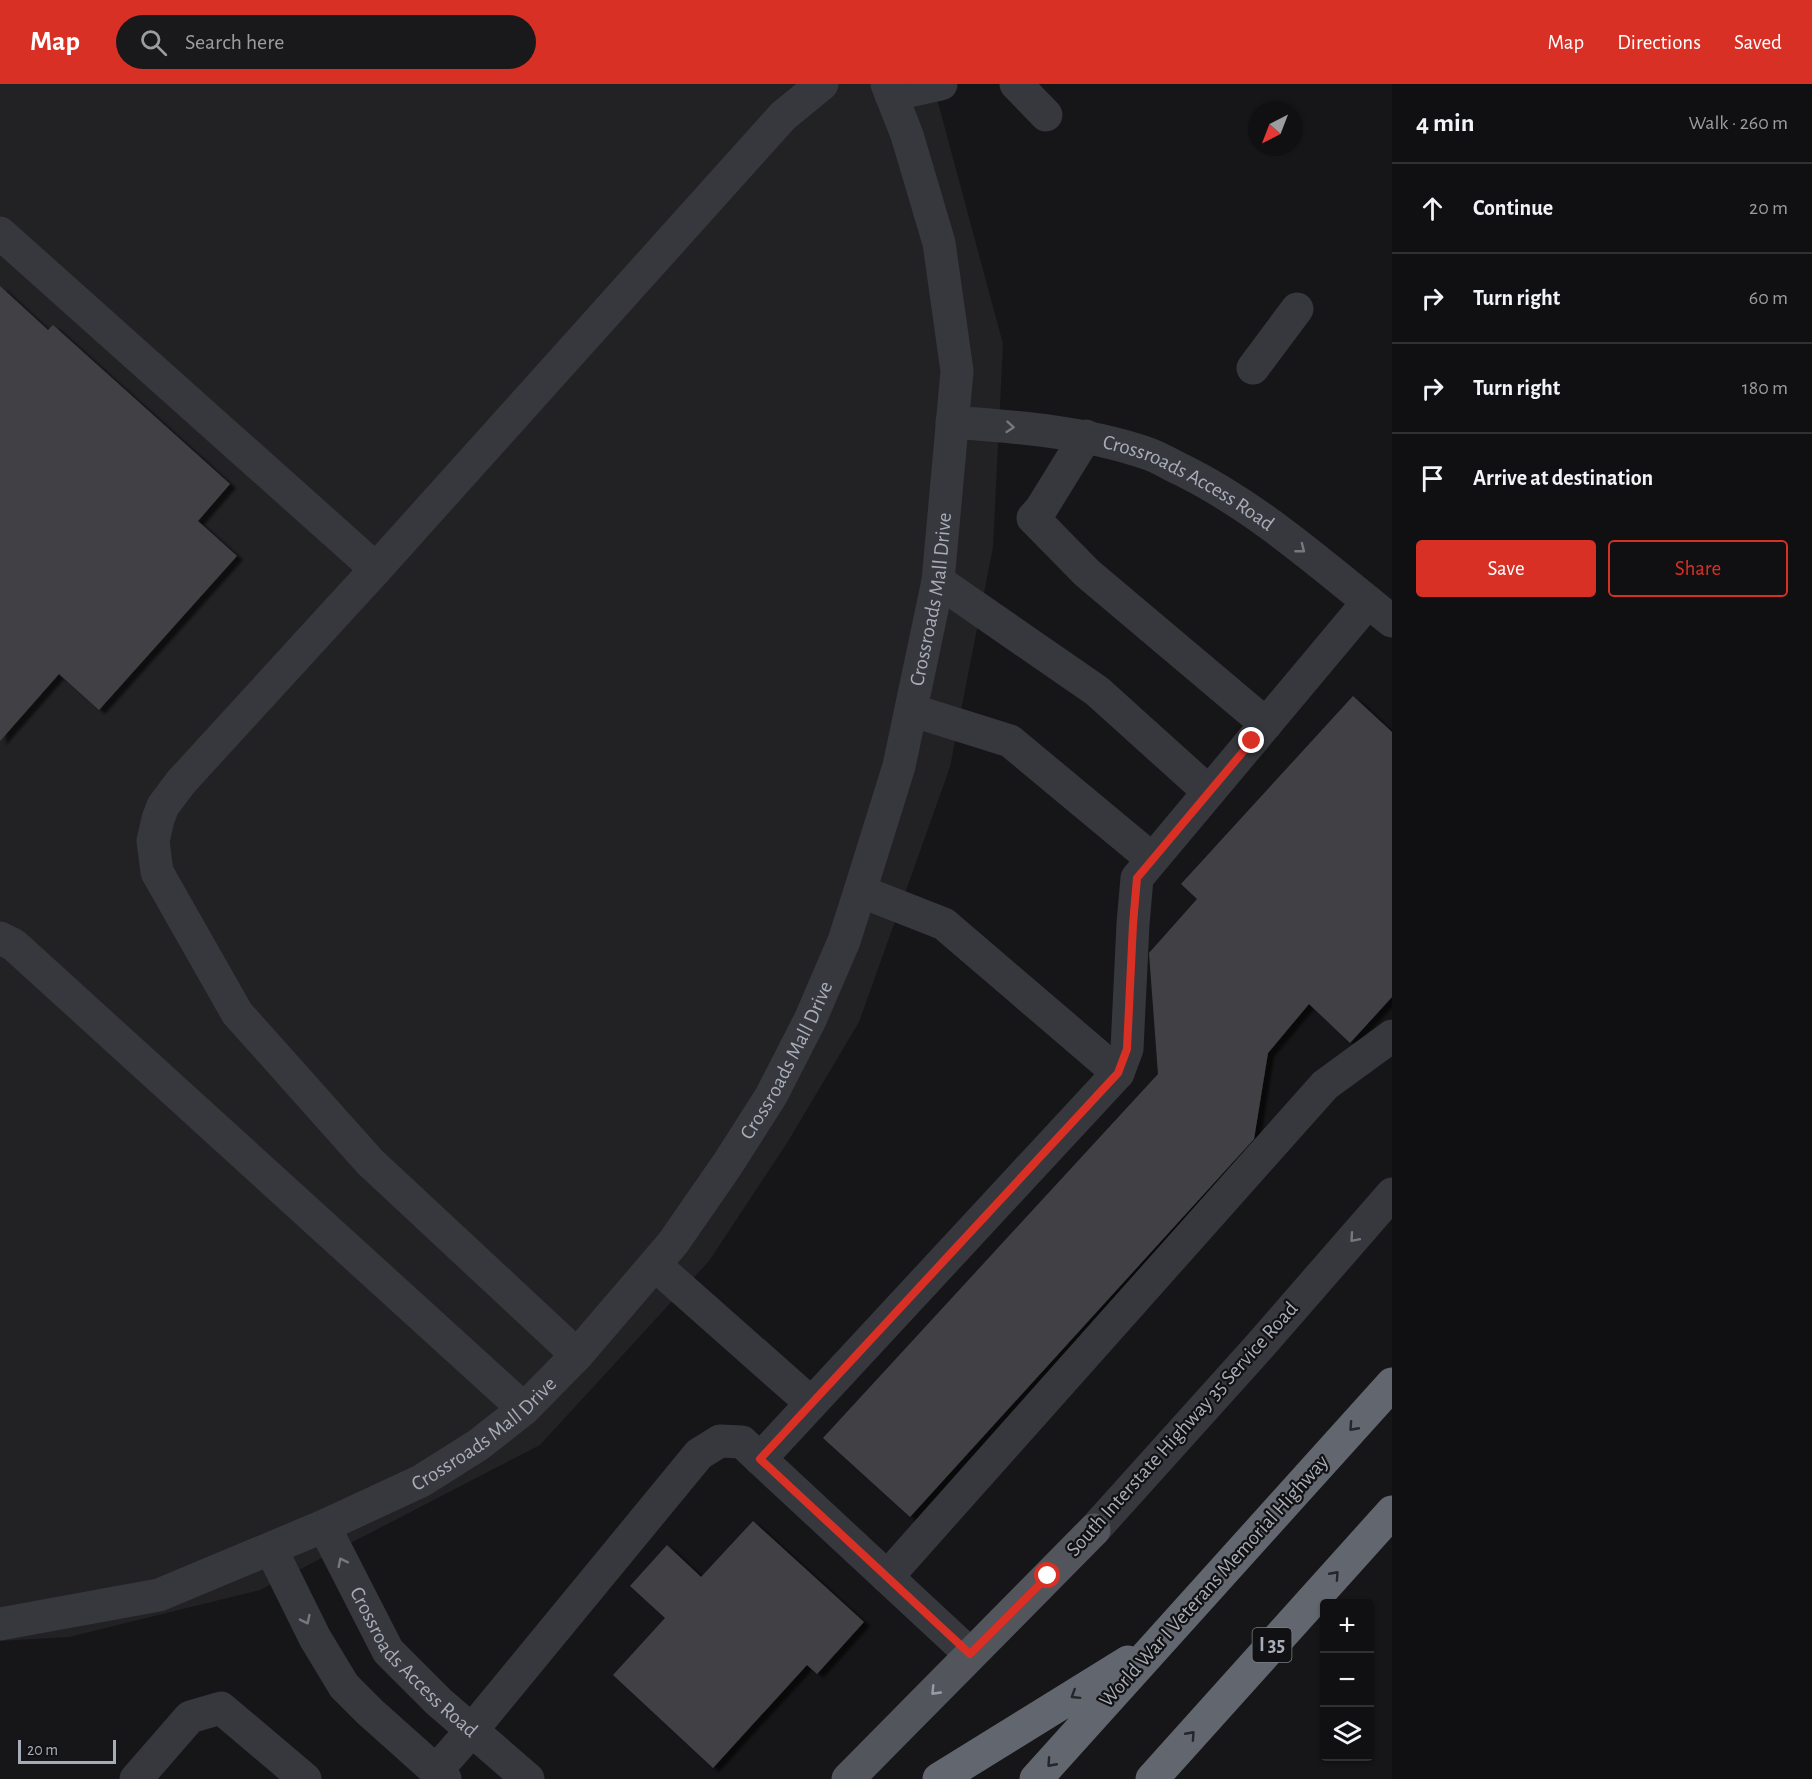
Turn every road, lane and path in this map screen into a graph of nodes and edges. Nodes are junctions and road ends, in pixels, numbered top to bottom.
1 (822, 84) edge
2 (941, 84) edge
3 (1016, 84) edge
4 (889, 89) edge
5 (1046, 115) dead end
6 (0, 233) edge
7 (1297, 309) dead end
8 (1253, 368) dead end
9 (952, 422) junction
10 (1086, 436) junction
11 (376, 569) junction
12 (938, 581) junction
13 (1380, 611) edge
14 (911, 710) junction
15 (1266, 724) junction
16 (1209, 792) junction
17 (1152, 859) junction
18 (860, 891) junction
19 (0, 938) edge
20 (1392, 1036) edge
21 (1118, 1073) junction
22 (1392, 1194) edge
23 (656, 1264) junction
24 (577, 1355) junction
25 (1392, 1383) edge
26 (811, 1403) junction
27 (524, 1409) junction
28 (760, 1459) junction
29 (1392, 1512) edge
30 (324, 1526) junction
31 (1094, 1530) joint
32 (271, 1549) junction
33 (887, 1577) junction
34 (0, 1624) edge
35 (1161, 1642) junction
36 (970, 1654) junction
37 (472, 1731) junction
38 (441, 1775) edge
39 (136, 1779) edge
40 (305, 1779) edge
41 (528, 1779) edge
42 (848, 1779) edge
43 (939, 1779) edge
44 (1036, 1779) edge
45 (1152, 1779) edge

1 - 11 street
2 - 4 street
3 - 5 street
4 - 9 street, Crossroads Mall Drive
6 - 11 street
7 - 8 street
9 -> 10 street, Crossroads Access Road
9 - 12 street, Crossroads Mall Drive
10 -> 13 street, Crossroads Access Road
10 - 15 street
11 - 24 street
12 - 14 street, Crossroads Mall Drive
12 - 16 street
13 - 15 street
14 - 17 street
14 - 18 street, Crossroads Mall Drive
15 - 16 street
16 - 17 street
17 - 21 street
18 - 21 street
18 - 23 street, Crossroads Mall Drive
19 - 27 street
20 - 33 street
21 - 26 street
22 -> 31 street, South Interstate Highway 35 Service Road
23 - 24 street, Crossroads Mall Drive
23 - 26 street
24 - 27 street, Crossroads Mall Drive
25 -> 35 highway, World War I Veterans Memorial Highway
26 - 28 street
27 - 30 street, Crossroads Mall Drive
28 - 33 street
28 - 37 street
45 -> 29 highway, I 35
30 - 32 street, Crossroads Mall Drive
37 -> 30 street, Crossroads Access Road
31 - 36 main road, South Interstate Highway 35 Service Road
32 - 34 street, Crossroads Mall Drive
32 -> 38 street
33 - 36 street
35 -> 43 highway
35 -> 44 highway, World War I Veterans Memorial Highway
36 -> 42 main road, South Interstate Highway 35 Service Road
37 - 38 street
37 - 41 street, Crossroads Access Road
39 - 40 street

